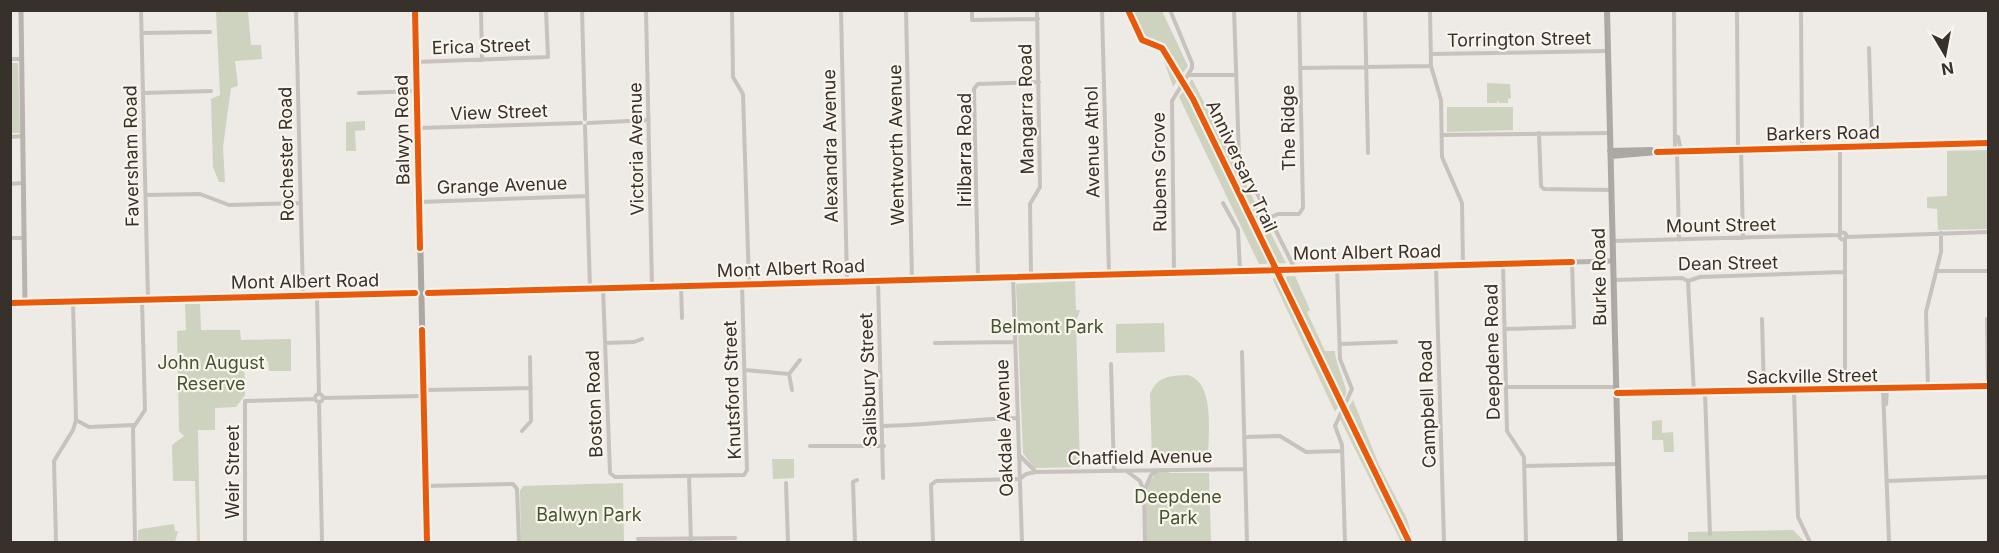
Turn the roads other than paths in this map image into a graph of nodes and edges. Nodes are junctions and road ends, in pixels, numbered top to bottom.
1 (21, 10) edge
2 (141, 10) edge
3 (296, 10) edge
4 (415, 10) edge
5 (481, 10) edge
6 (546, 10) edge
7 (582, 10) edge
8 (646, 10) edge
9 (732, 10) edge
10 (841, 10) edge
11 (906, 10) edge
12 (972, 10) edge
13 (1037, 10) edge
14 (1102, 10) edge
15 (1170, 10) edge
16 (1234, 10) edge
17 (1299, 10) edge
18 (1365, 10) edge
19 (1430, 10) edge
20 (1607, 10) edge
21 (1674, 10) edge
22 (1737, 10) edge
23 (1801, 10) edge
24 (1038, 19) junction
25 (210, 32) dead end
26 (141, 33) junction
27 (1869, 48) dead end
28 (1608, 51) junction
29 (1431, 54) junction
30 (10, 59) edge
31 (22, 59) junction
32 (482, 60) junction
33 (416, 62) junction
34 (1431, 66) junction
35 (1366, 67) junction
36 (1192, 69) junction
37 (1300, 69) junction
38 (1188, 75) junction
39 (1235, 75) junction
40 (1201, 76) junction
41 (1039, 82) junction
42 (211, 91) dead end
43 (417, 91) junction
44 (143, 93) junction
45 (359, 93) dead end
46 (649, 120) junction
47 (585, 123) junction
48 (417, 128) junction
49 (1539, 133) junction
50 (1610, 134) junction
51 (1442, 135) junction
52 (24, 136) junction
53 (10, 137) edge
54 (1989, 144) edge
55 (1872, 146) junction
56 (1840, 147) junction
57 (1804, 148) junction
58 (1624, 150) junction
59 (1741, 150) junction
60 (1678, 151) junction
61 (1657, 152) junction
62 (1368, 153) dead end
63 (1610, 154) junction
64 (23, 183) junction
65 (10, 184) edge
66 (1612, 190) junction
67 (146, 195) junction
68 (587, 196) junction
69 (419, 202) junction
70 (301, 203) junction
71 (1223, 203) dead end
72 (1269, 218) junction
73 (1989, 232) edge
74 (1941, 233) junction
75 (1843, 236) junction
76 (10, 238) edge
77 (23, 238) junction
78 (1743, 238) junction
79 (1679, 240) junction
80 (1613, 241) junction
81 (1613, 261) junction
82 (1572, 262) junction
83 (1503, 264) junction
84 (1463, 265) junction
85 (1436, 266) junction
86 (1337, 268) junction
87 (1292, 269) junction
88 (1240, 270) junction
89 (1936, 271) junction
90 (1989, 271) edge
91 (1174, 272) junction
92 (1844, 272) junction
93 (1109, 274) junction
94 (1013, 276) junction
95 (1031, 276) junction
96 (978, 278) junction
97 (912, 279) junction
98 (1614, 280) junction
99 (878, 281) junction
100 (1688, 281) junction
101 (847, 282) junction
102 (742, 284) junction
103 (749, 284) junction
104 (652, 286) junction
105 (681, 286) junction
106 (603, 288) junction
107 (590, 289) junction
108 (421, 293) junction
109 (303, 296) junction
110 (317, 296) junction
111 (145, 300) junction
112 (73, 302) junction
113 (10, 303) edge
114 (25, 303) junction
115 (682, 318) dead end
116 (1762, 319) dead end
117 (1987, 320) edge
118 (1505, 328) junction
119 (642, 339) dead end
120 (1015, 342) junction
121 (1396, 342) dead end
122 (605, 343) junction
123 (935, 343) dead end
124 (1340, 344) junction
125 (1242, 352) dead end
126 (530, 357) dead end
127 (800, 360) dead end
128 (1111, 364) dead end
129 (746, 370) junction
130 (789, 374) junction
131 (1989, 379) edge
132 (1989, 386) edge
133 (1506, 387) junction
134 (531, 388) junction
135 (1928, 388) junction
136 (1885, 389) junction
137 (792, 390) dead end
138 (1616, 390) junction
139 (1847, 390) junction
140 (1794, 391) junction
141 (1764, 392) junction
142 (424, 393) junction
143 (1692, 393) junction
144 (1706, 393) junction
145 (319, 394) junction
146 (323, 398) junction
147 (315, 399) junction
148 (319, 403) junction
149 (1018, 418) junction
150 (76, 420) junction
151 (135, 425) junction
152 (883, 426) junction
153 (522, 431) dead end
154 (1244, 437) junction
155 (810, 446) dead end
156 (884, 446) junction
157 (1342, 451) junction
158 (1020, 456) junction
159 (1618, 464) junction
160 (1524, 466) junction
161 (1245, 469) junction
162 (1160, 470) junction
163 (1114, 471) junction
164 (1126, 471) junction
165 (1035, 472) junction
166 (689, 476) junction
167 (1989, 477) edge
168 (884, 478) dead end
169 (1020, 479) junction
170 (857, 480) dead end
171 (1888, 481) junction
172 (786, 483) dead end
173 (426, 486) junction
174 (1144, 490) junction
175 (1710, 534) dead end
176 (735, 537) dead end
177 (638, 539) dead end
178 (691, 540) edge
179 (56, 543) edge
180 (135, 543) edge
181 (245, 543) edge
182 (322, 543) edge
183 (427, 543) edge
184 (519, 543) edge
185 (788, 543) edge
186 (855, 543) edge
187 (933, 543) edge
188 (1022, 543) edge
189 (1145, 543) edge
190 (1247, 543) edge
191 (1346, 543) edge
192 (1444, 543) edge
193 (1526, 543) edge
194 (1620, 543) edge
195 (1810, 543) edge
196 (1889, 543) edge

1 - 31 main road
2 - 26 street, Faversham Road
3 - 70 street, Rochester Road
4 - 33 main road, Balwyn Road
5 - 32 street
6 - 32 street, Erica Street
7 - 47 street
8 - 46 street, Victoria Avenue
9 - 103 street
10 - 101 street, Alexandra Avenue
11 - 97 street, Wentworth Avenue
12 - 24 street
13 - 24 street, Mangarra Road
14 - 93 street, Avenue Athol
15 - 36 street
16 - 39 street
17 - 37 street, The Ridge
18 - 35 street
19 - 29 street
20 - 28 main road, Burke Road
21 - 60 street
22 - 59 street
23 - 57 street
24 - 41 street, Mangarra Road
25 - 26 street
26 - 44 street, Faversham Road
27 - 55 street
28 - 29 street, Torrington Street
28 - 50 main road, Burke Road
29 - 34 street
30 - 31 street
31 - 52 main road
32 - 33 street, Erica Street
33 - 43 main road, Balwyn Road
34 - 35 street, Torrington Street
34 - 51 street
35 - 37 street, Torrington Street
35 - 62 street
36 - 38 street, Rubens Grove
36 - 40 street
37 - 72 street, The Ridge
38 - 40 street
38 - 91 street, Rubens Grove
39 - 40 street
39 - 72 street
41 - 95 street, Mangarra Road
41 - 96 street, Irilbarra Road
42 - 44 street
43 - 45 street
43 - 48 main road, Balwyn Road
44 - 67 street, Faversham Road
46 - 47 street, View Street
46 - 104 street, Victoria Avenue
47 - 48 street, View Street
47 - 68 street
48 - 69 main road, Balwyn Road
49 - 50 street
49 - 51 street
49 - 66 street
50 - 58 main road
50 - 63 main road, Burke Road
51 - 84 street
52 - 53 street
52 - 64 main road
54 - 55 main road, Barkers Road
55 - 56 main road, Barkers Road
56 - 57 main road, Barkers Road
56 - 75 street
57 - 59 main road, Barkers Road
58 - 61 main road, Barkers Road
58 - 63 main road, Barkers Road
59 - 60 main road, Barkers Road
59 - 78 street
60 - 61 main road, Barkers Road
60 - 79 street
61 - 63 main road, Barkers Road
63 - 66 main road, Burke Road
64 - 65 street
64 - 77 main road
66 - 80 main road, Burke Road
67 - 70 street
67 - 111 street, Faversham Road
68 - 69 street, Grange Avenue
68 - 107 street
69 - 108 main road, Balwyn Road
70 - 109 street, Rochester Road
71 - 88 street
72 - 87 street
73 - 74 street, Mount Street
74 - 75 street, Mount Street
74 - 89 street
75 - 78 street, Mount Street
75 - 92 street
76 - 77 street
77 - 114 main road
78 - 79 street, Mount Street
79 - 80 street, Mount Street
80 - 81 main road, Burke Road
81 - 82 main road, Mont Albert Road
81 - 98 main road, Burke Road
82 - 83 main road, Mont Albert Road
82 - 118 street
83 - 84 main road, Mont Albert Road
83 - 118 street, Deepdene Road
84 - 85 main road, Mont Albert Road
85 - 86 main road, Mont Albert Road
85 - 192 street, Campbell Road
86 - 87 main road, Mont Albert Road
86 - 124 street
87 - 88 main road, Mont Albert Road
88 - 91 main road, Mont Albert Road
89 - 90 street
89 - 135 street
91 - 93 main road, Mont Albert Road
92 - 100 street, Dean Street
92 - 139 street
93 - 95 main road, Mont Albert Road
94 - 95 main road, Mont Albert Road
94 - 96 main road, Mont Albert Road
94 - 120 street, Oakdale Avenue
96 - 97 main road, Mont Albert Road
97 - 99 main road, Mont Albert Road
98 - 100 street, Dean Street
98 - 138 main road, Burke Road
99 - 101 main road, Mont Albert Road
99 - 152 street, Salisbury Street
100 - 143 street
101 - 103 main road, Mont Albert Road
102 - 103 main road, Mont Albert Road
102 - 105 main road, Mont Albert Road
102 - 129 street, Knutsford Street
104 - 105 main road, Mont Albert Road
104 - 106 main road, Mont Albert Road
105 - 115 street
106 - 107 main road, Mont Albert Road
106 - 122 street, Boston Road
107 - 108 main road, Mont Albert Road
108 - 110 main road, Mont Albert Road
108 - 142 main road, Balwyn Road
109 - 110 main road, Mont Albert Road
109 - 111 main road, Mont Albert Road
110 - 145 street
111 - 112 main road, Mont Albert Road
111 - 151 street, Faversham Road
112 - 114 main road, Mont Albert Road
112 - 150 street
113 - 114 main road, Mont Albert Road
116 - 141 street
117 - 131 street
118 - 133 street, Deepdene Road
119 - 122 street
120 - 123 street
120 - 149 street, Oakdale Avenue
121 - 124 street
122 - 166 street, Boston Road
124 - 157 street
125 - 154 street
126 - 134 street
127 - 130 street
128 - 163 street
129 - 130 street
129 - 166 street, Knutsford Street
130 - 137 street
132 - 135 main road, Sackville Street
133 - 138 street
133 - 160 street, Deepdene Road
134 - 142 street
134 - 153 street
135 - 136 main road, Sackville Street
136 - 139 main road, Sackville Street
136 - 171 street
138 - 143 main road, Sackville Street
138 - 159 main road, Burke Road
139 - 140 main road, Sackville Street
140 - 141 main road, Sackville Street
140 - 195 street
141 - 144 main road, Sackville Street
142 - 146 street
142 - 173 main road, Balwyn Road
143 - 144 main road, Sackville Street
144 - 175 street
145 - 146 street
145 - 147 street
146 - 148 street
147 - 148 street
147 - 181 street, Weir Street
148 - 182 street
149 - 152 street
149 - 158 street, Oakdale Avenue
150 - 151 street
150 - 179 street
151 - 180 street, Faversham Road
152 - 156 street, Salisbury Street
154 - 157 street
154 - 161 street
155 - 156 street
156 - 168 street, Salisbury Street
157 - 191 street
158 - 165 street
158 - 169 street, Oakdale Avenue
159 - 160 street
159 - 194 main road, Burke Road
160 - 193 street, Deepdene Road
161 - 162 street, Chatfield Avenue
161 - 190 street
162 - 164 street, Chatfield Avenue
162 - 174 street
163 - 164 street, Chatfield Avenue
163 - 165 street, Chatfield Avenue
164 - 174 street
165 - 169 street, Chatfield Avenue
166 - 178 street
167 - 171 street
169 - 187 street, Chatfield Avenue
169 - 188 street, Oakdale Avenue
170 - 186 street
171 - 196 street
172 - 185 street
173 - 183 main road, Balwyn Road
173 - 184 street
174 - 189 street
176 - 178 street
177 - 178 street

